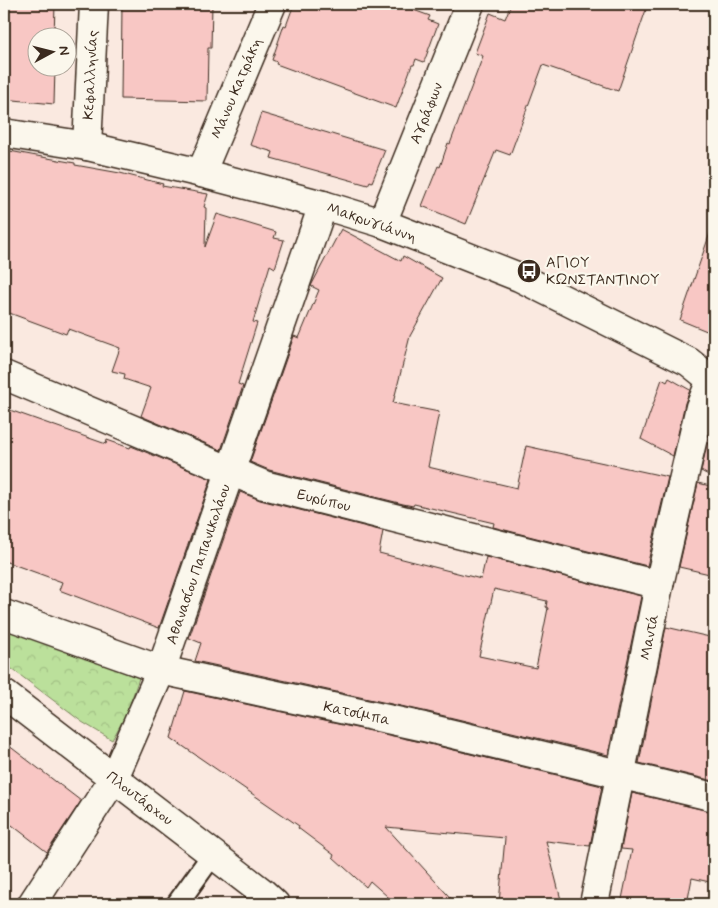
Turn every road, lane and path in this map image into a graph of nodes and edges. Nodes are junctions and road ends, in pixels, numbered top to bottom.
1 (94, 4) edge
2 (272, 4) edge
3 (470, 4) edge
4 (4, 133) edge
5 (87, 146) junction
6 (201, 173) junction
7 (323, 205) junction
8 (382, 223) junction
9 (4, 375) edge
10 (713, 378) edge
11 (230, 471) junction
12 (659, 585) junction
13 (4, 614) edge
14 (161, 670) junction
15 (4, 694) edge
16 (621, 775) junction
17 (114, 778) junction
18 (714, 797) edge
19 (213, 854) junction
20 (32, 904) edge
21 (177, 904) edge
22 (275, 904) edge
23 (594, 904) edge

1 - 5 street, Κεφαλληνίας
2 - 6 street, Μάνου Κατράκη
3 - 8 street, Αγράφων
4 - 5 street, Μακρυγιάννη
5 - 6 street, Μακρυγιάννη
6 - 7 street, Μακρυγιάννη
7 - 8 street, Μακρυγιάννη
7 - 11 street, Αθανασίου Παπανικολάου
8 - 10 street, Μακρυγιάννη
9 - 11 street, Ευρύπου
10 - 12 street, Μαντά
11 - 12 street, Ευρύπου
11 - 14 street, Αθανασίου Παπανικολάου
12 - 16 street, Μαντά
13 - 14 street, Κατσίμπα
14 - 16 street, Κατσίμπα
14 - 17 street, Αθανασίου Παπανικολάου
15 - 17 street, Πλουτάρχου
16 - 18 street, Κατσίμπα
16 - 23 street, Μαντά
17 - 19 street, Πλουτάρχου
17 - 20 street, Αθανασίου Παπανικολάου
19 - 21 lane
19 - 22 street, Πλουτάρχου

